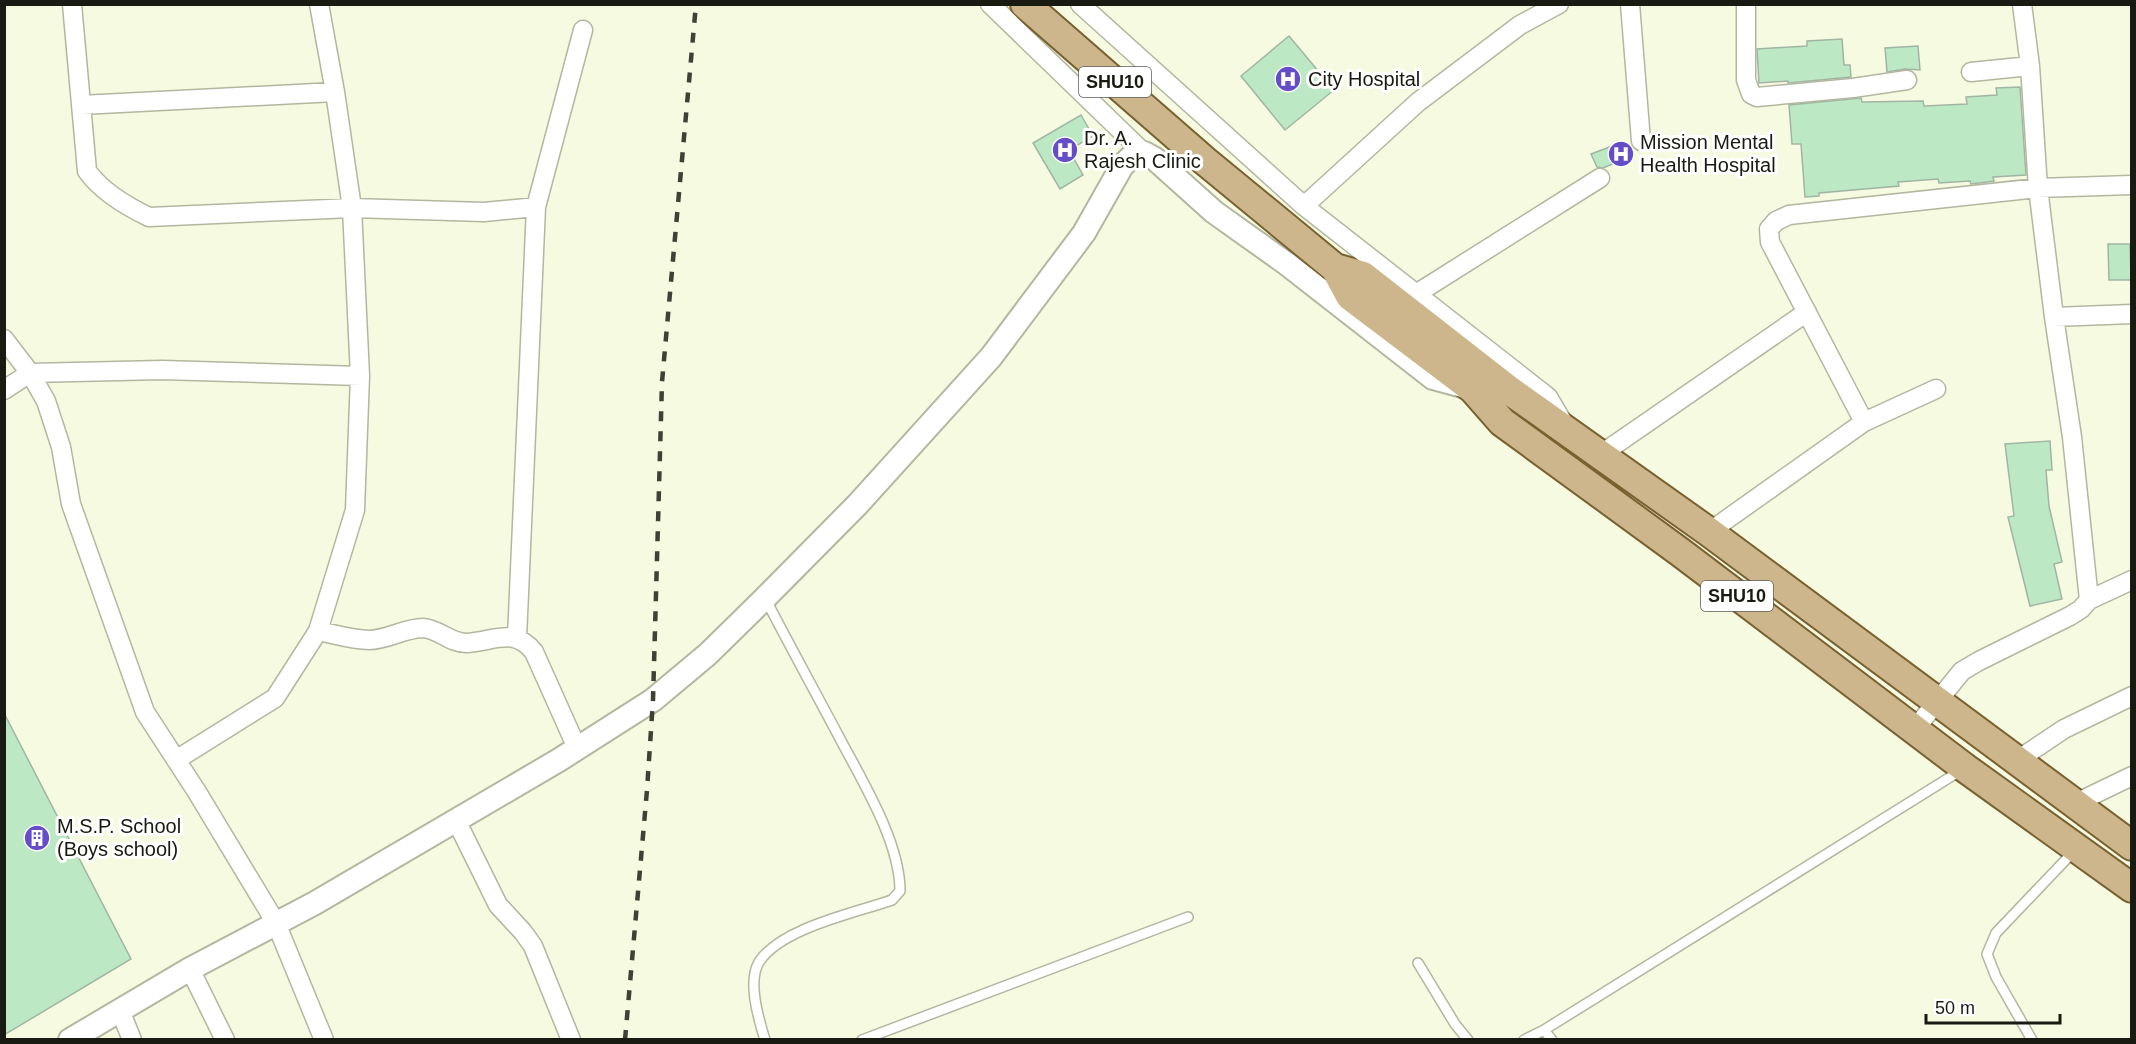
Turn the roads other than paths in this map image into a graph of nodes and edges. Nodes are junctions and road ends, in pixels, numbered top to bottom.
1 (72, 4) edge
2 (319, 4) edge
3 (990, 4) edge
4 (1019, 4) edge
5 (1080, 4) edge
6 (1559, 4) edge
7 (1630, 4) edge
8 (1746, 4) edge
9 (2022, 4) edge
10 (1016, 13) edge
11 (583, 30) dead end
12 (2030, 66) junction
13 (1971, 72) dead end
14 (1908, 80) dead end
15 (335, 92) junction
16 (81, 105) junction
17 (1641, 141) dead end
18 (1144, 153) junction
19 (1600, 178) dead end
20 (2132, 185) edge
21 (2038, 188) junction
22 (1304, 206) junction
23 (536, 207) junction
24 (352, 208) junction
25 (1335, 268) junction
26 (1416, 294) junction
27 (1807, 312) junction
28 (2132, 314) edge
29 (2054, 316) junction
30 (4, 339) edge
31 (30, 374) junction
32 (360, 376) junction
33 (1473, 389) junction
34 (1936, 389) dead end
35 (4, 390) edge
36 (1864, 422) junction
37 (1569, 434) junction
38 (1600, 455) junction
39 (1709, 532) junction
40 (2132, 580) edge
41 (765, 598) junction
42 (2089, 600) junction
43 (318, 632) junction
44 (517, 638) junction
45 (2132, 696) edge
46 (1937, 702) junction
47 (1914, 730) junction
48 (577, 748) junction
49 (176, 760) junction
50 (2016, 761) junction
51 (1965, 768) junction
52 (2132, 776) edge
53 (2074, 804) junction
54 (456, 820) junction
55 (2132, 846) edge
56 (2077, 848) junction
57 (2132, 888) edge
58 (1188, 917) dead end
59 (276, 923) junction
60 (1418, 963) dead end
61 (190, 969) junction
62 (120, 1011) junction
63 (1544, 1030) junction
64 (70, 1040) edge
65 (132, 1040) edge
66 (225, 1040) edge
67 (324, 1040) edge
68 (571, 1040) edge
69 (765, 1040) edge
70 (862, 1040) edge
71 (1468, 1040) edge
72 (1524, 1040) edge
73 (1552, 1040) edge
74 (2032, 1040) edge

1 - 16 street
2 - 15 street
3 - 10 street
4 - 10 street
5 - 22 street
6 - 22 street
7 - 17 street
8 - 14 street
9 - 12 street
10 - 18 street
10 - 25 main road, SHU10
11 - 23 street
12 - 13 street
12 - 21 street
15 - 16 street
15 - 24 street
16 - 24 street
18 - 33 street
18 - 41 street
19 - 26 street
20 - 21 street
21 - 27 street
21 - 29 street
22 - 26 street
23 - 24 street
23 - 44 street
24 - 32 street
25 - 33 main road, SHU10
25 - 37 main road, SHU10
26 - 37 street
27 - 36 street
27 - 38 street
28 - 29 street
29 - 42 street
30 - 31 street
31 - 32 street
31 - 35 street
31 - 49 street
32 - 43 street
33 - 47 main road, SHU10
34 - 36 street
36 - 39 street
37 - 38 main road, SHU10
38 - 39 main road, SHU10
39 - 46 main road, SHU10
40 - 42 street
41 - 48 street
41 - 69 lane
42 - 46 street
43 - 44 street
43 - 49 street
44 - 48 street
45 - 50 street
46 - 47 street
46 - 50 main road, SHU10
47 - 51 main road, SHU10
48 - 54 street
49 - 59 street
50 - 53 main road, SHU10
51 - 56 main road, SHU10
51 - 63 lane
52 - 53 street
53 - 55 main road, SHU10
54 - 59 street
54 - 68 street
56 - 57 main road, SHU10
56 - 74 lane
58 - 70 lane
59 - 61 street
59 - 67 street
60 - 71 lane
61 - 62 street
61 - 66 street
62 - 64 street
62 - 65 street
63 - 72 lane
63 - 73 lane

